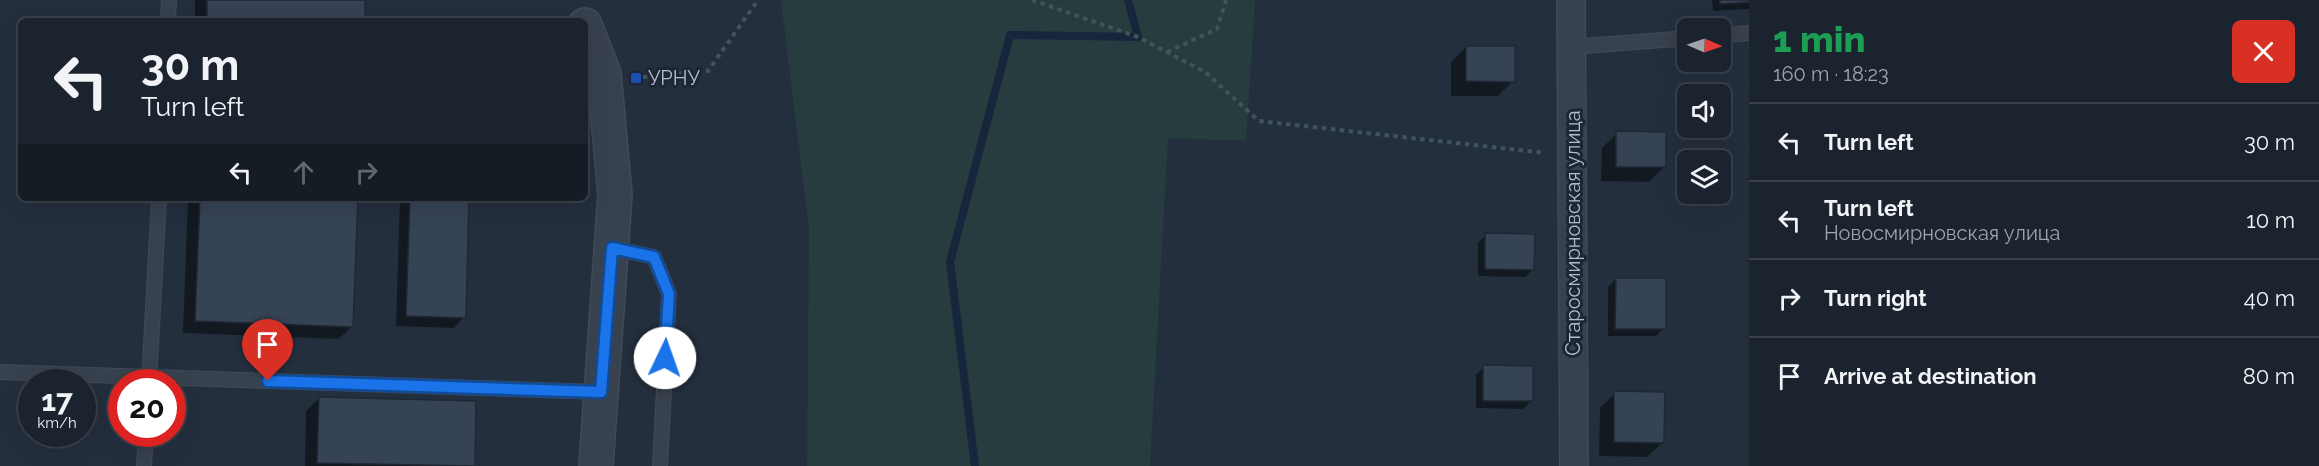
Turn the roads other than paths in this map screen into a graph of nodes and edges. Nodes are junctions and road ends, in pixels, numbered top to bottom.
1 (169, 0) edge
2 (576, 0) edge
3 (1571, 0) edge
4 (168, 18) edge
5 (582, 18) edge
6 (588, 33) edge
7 (1749, 33) edge
8 (1731, 35) edge
9 (1677, 39) edge
10 (1572, 47) junction
11 (159, 201) edge
12 (612, 248) junction
13 (150, 369) edge
14 (0, 372) edge
15 (108, 378) edge
16 (186, 381) edge
17 (601, 392) junction
18 (145, 447) edge
19 (144, 466) edge
20 (596, 466) edge
21 (660, 466) edge
22 (1574, 466) edge

1 - 4 lane
2 - 5 street
3 - 10 street, Старосмирновская улица
6 - 12 street
7 - 8 lane
9 - 10 lane
10 - 22 street, Старосмирновская улица
11 - 13 lane
12 - 17 street
12 - 21 lane
14 - 15 lane
16 - 17 lane
17 - 20 street
18 - 19 lane

